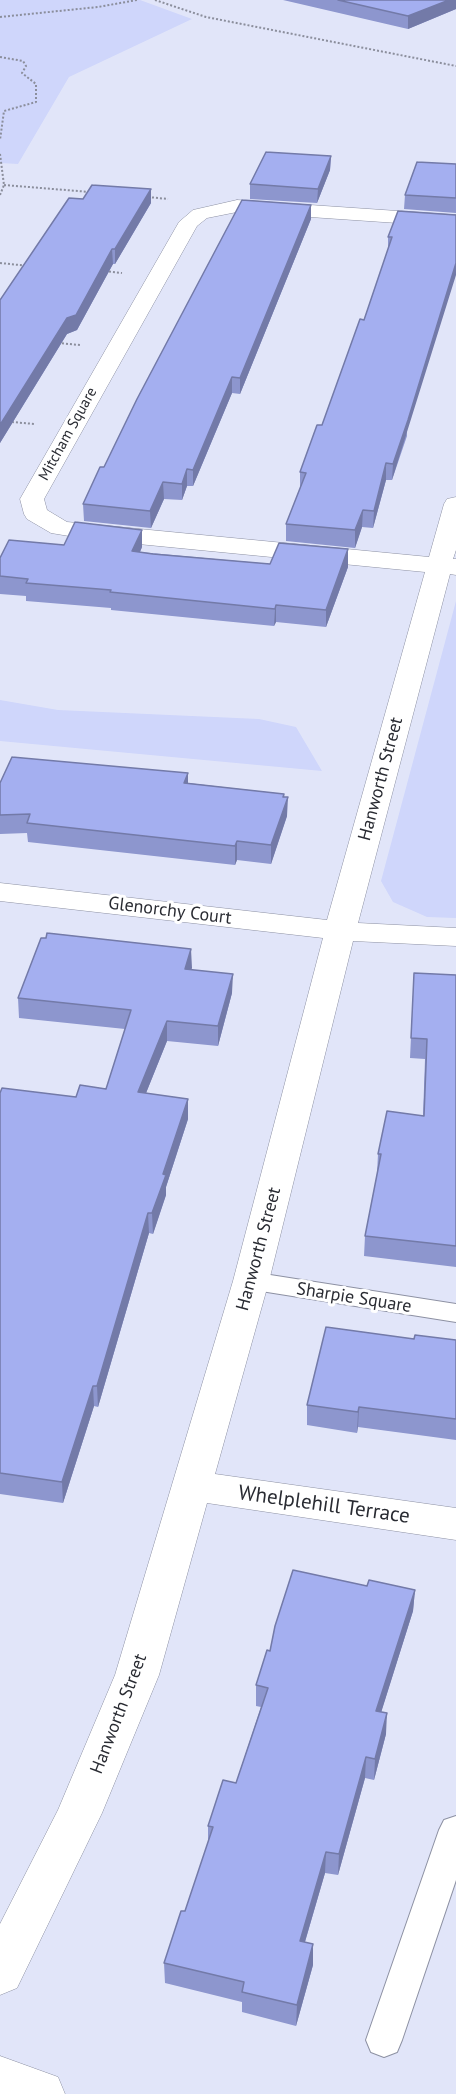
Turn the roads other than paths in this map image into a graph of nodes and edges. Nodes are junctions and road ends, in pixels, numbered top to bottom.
1 (456, 221) edge
2 (456, 504) edge
3 (448, 566) edge
4 (0, 892) edge
5 (340, 931) junction
6 (456, 937) edge
7 (251, 1281) junction
8 (456, 1314) edge
9 (192, 1486) junction
10 (456, 1524) edge
11 (456, 1830) edge
12 (0, 1973) edge
13 (384, 2040) dead end
14 (0, 2079) edge
15 (40, 2094) edge

1 - 3 street, Mitcham Square
2 - 3 street, Hanworth Street
3 - 5 street, Hanworth Street
4 - 5 street, Glenorchy Court
5 - 6 street, Glenorchy Court
5 - 7 street, Hanworth Street
7 - 8 lane, Sharpie Square
7 - 9 street, Hanworth Street
9 - 10 street, Whelplehill Terrace
9 - 12 street, Hanworth Street
11 - 13 lane
14 - 15 street

